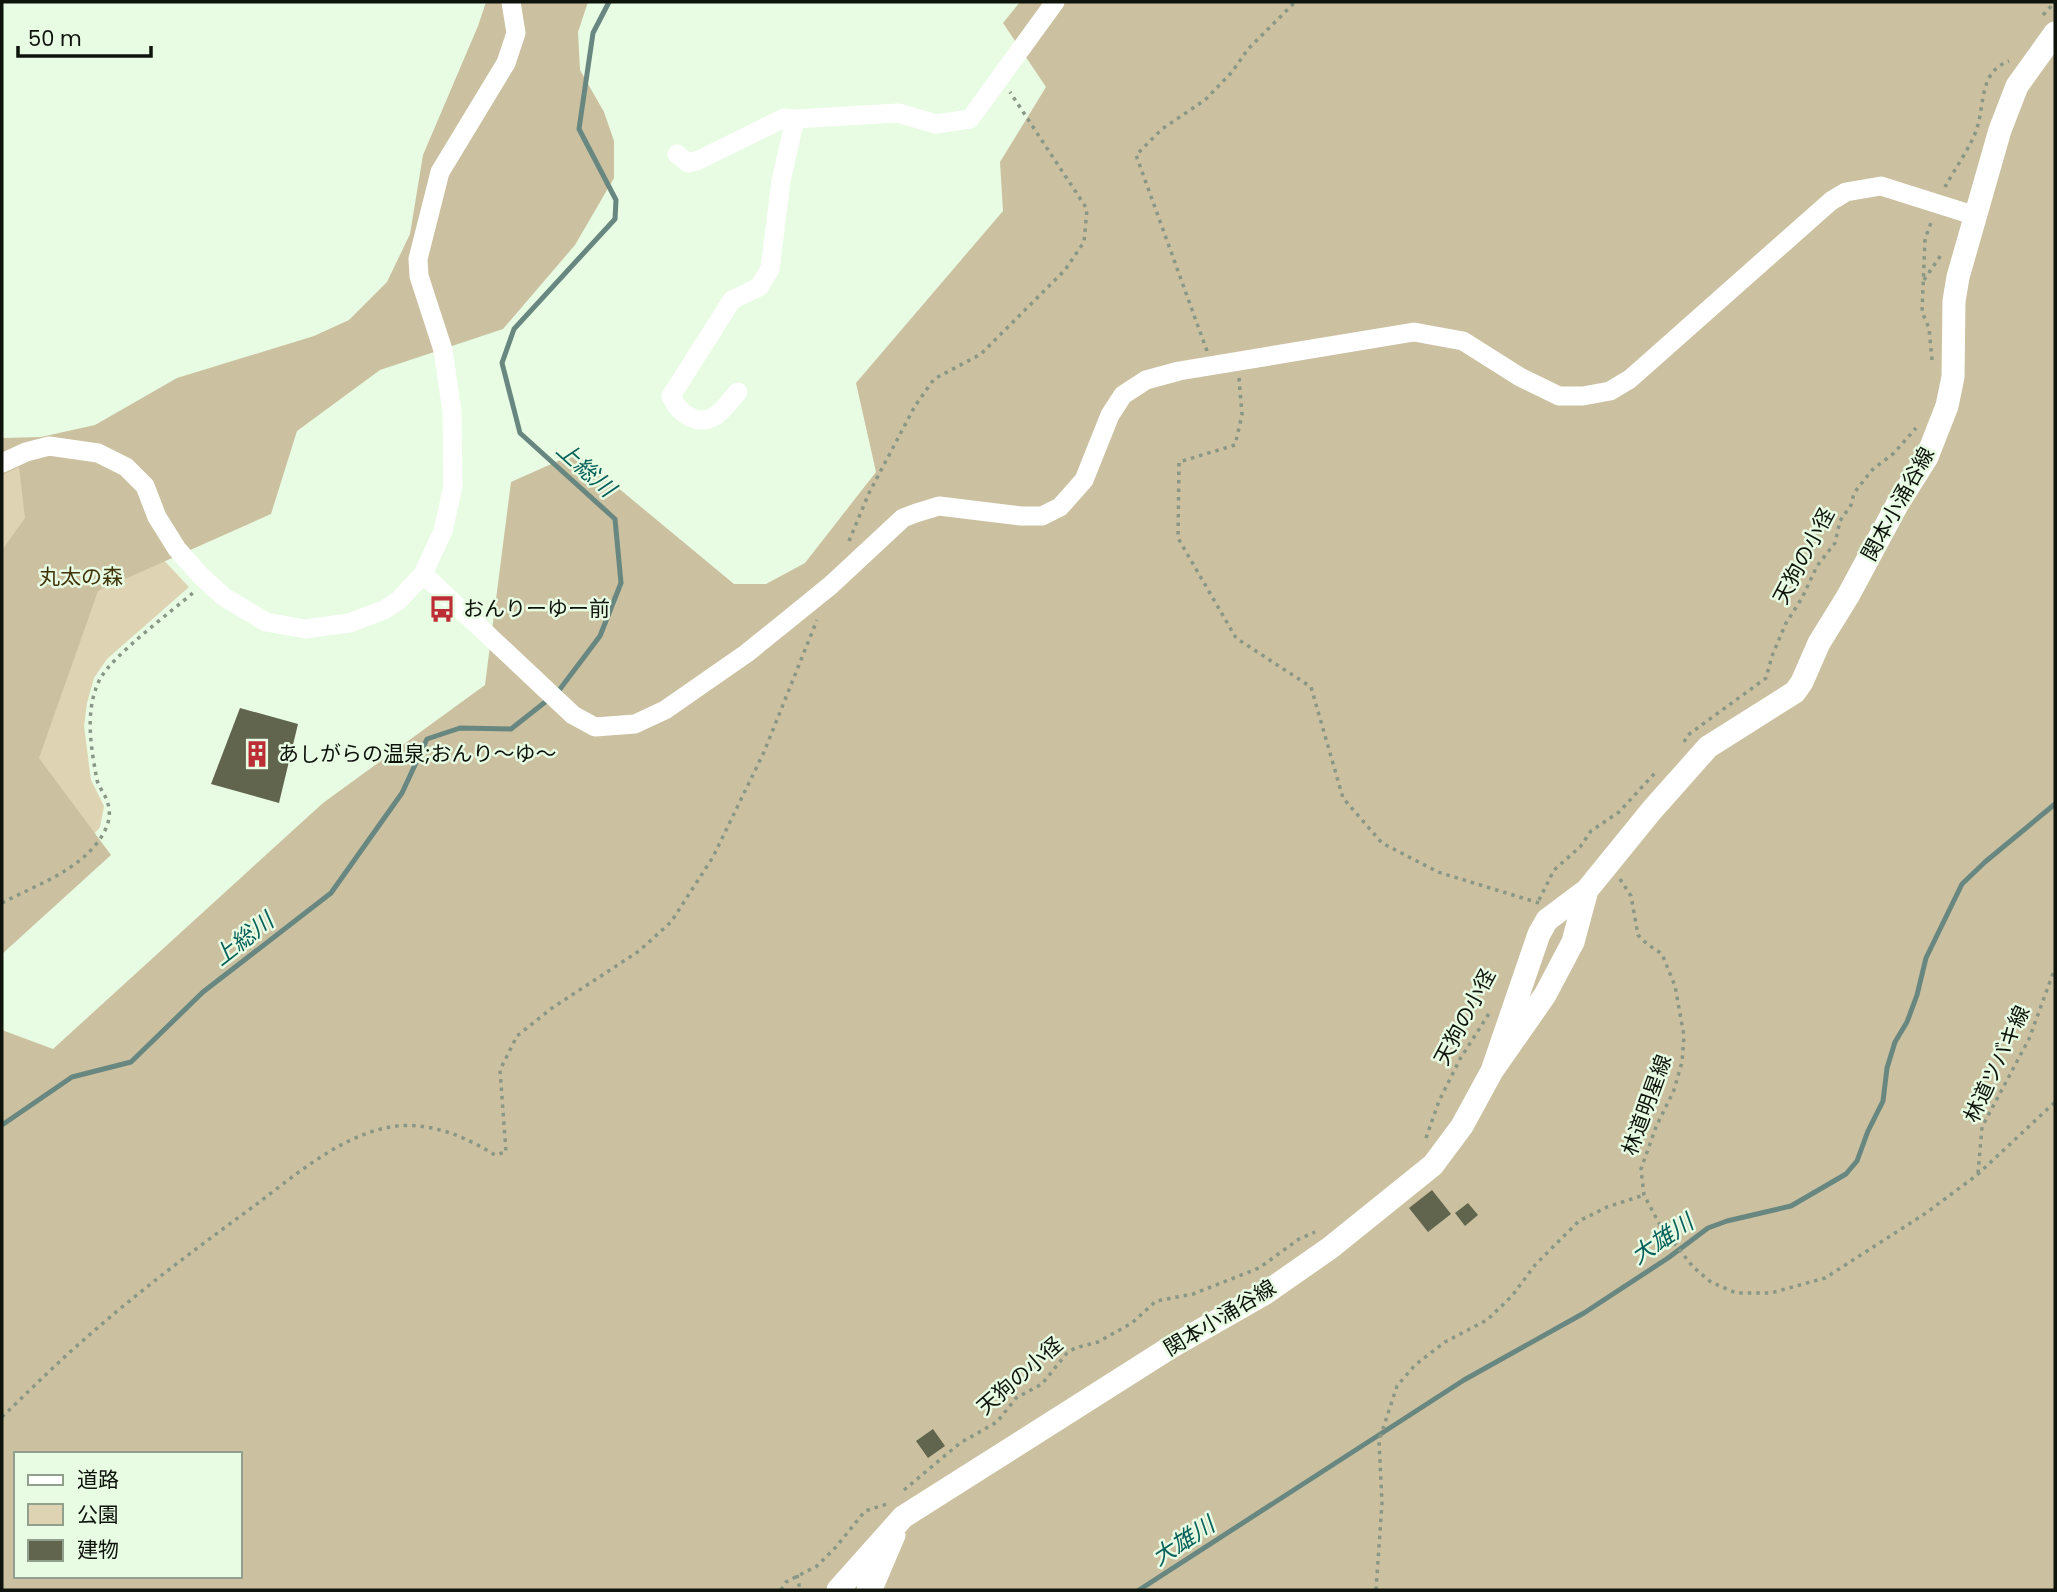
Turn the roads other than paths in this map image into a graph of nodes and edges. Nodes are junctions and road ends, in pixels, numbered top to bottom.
1 (511, 2) edge
2 (1055, 2) edge
3 (2055, 33) edge
4 (795, 119) junction
5 (677, 154) dead end
6 (1976, 216) junction
7 (738, 392) dead end
8 (2, 463) edge
9 (423, 574) junction
10 (1587, 890) junction
11 (1492, 1071) junction
12 (896, 1506) junction
13 (838, 1590) edge
14 (868, 1590) edge

1 - 9 street
2 - 4 street
3 - 6 main road, 関本小涌谷線
4 - 5 street
4 - 7 street
6 - 9 street
6 - 10 main road, 関本小涌谷線
8 - 9 street
10 - 11 main road, 関本小涌谷線
10 - 11 main road, 関本小涌谷線
11 - 12 main road, 関本小涌谷線
12 - 13 main road, 関本小涌谷線
12 - 14 main road

